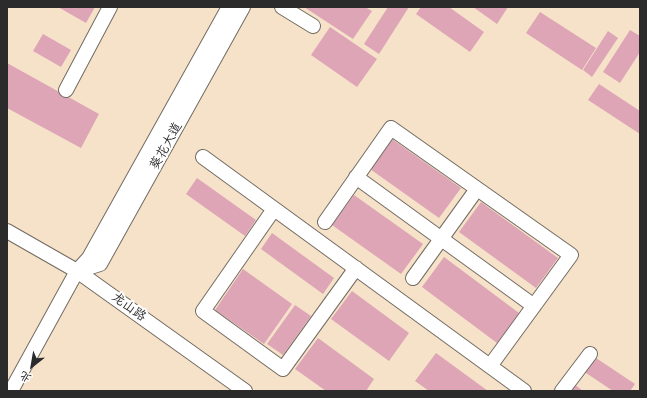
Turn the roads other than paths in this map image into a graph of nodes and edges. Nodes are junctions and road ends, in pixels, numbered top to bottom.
1 (110, 7) edge
2 (229, 7) edge
3 (243, 7) edge
4 (282, 7) edge
5 (313, 26) dead end
6 (66, 90) dead end
7 (203, 157) dead end
8 (356, 177) junction
9 (477, 189) junction
10 (274, 209) junction
11 (325, 222) dead end
12 (7, 231) edge
13 (441, 239) junction
14 (356, 268) junction
15 (77, 271) junction
16 (413, 278) dead end
17 (534, 306) junction
18 (590, 354) dead end
19 (490, 366) junction
20 (11, 391) edge
21 (246, 391) edge
22 (524, 391) edge
23 (562, 391) edge

1 - 6 street
2 - 15 street, 葵花大道
3 - 15 street, 葵花大道
4 - 5 street
7 - 10 street
8 - 9 street
8 - 11 street
8 - 13 street
9 - 13 street
9 - 17 street
10 - 14 street
10 - 14 street
12 - 15 street, 龙山路
13 - 16 street
13 - 17 street
14 - 19 street
15 - 20 street, 葵花大道
15 - 21 street, 龙山路
17 - 19 street
18 - 23 street
19 - 22 street

